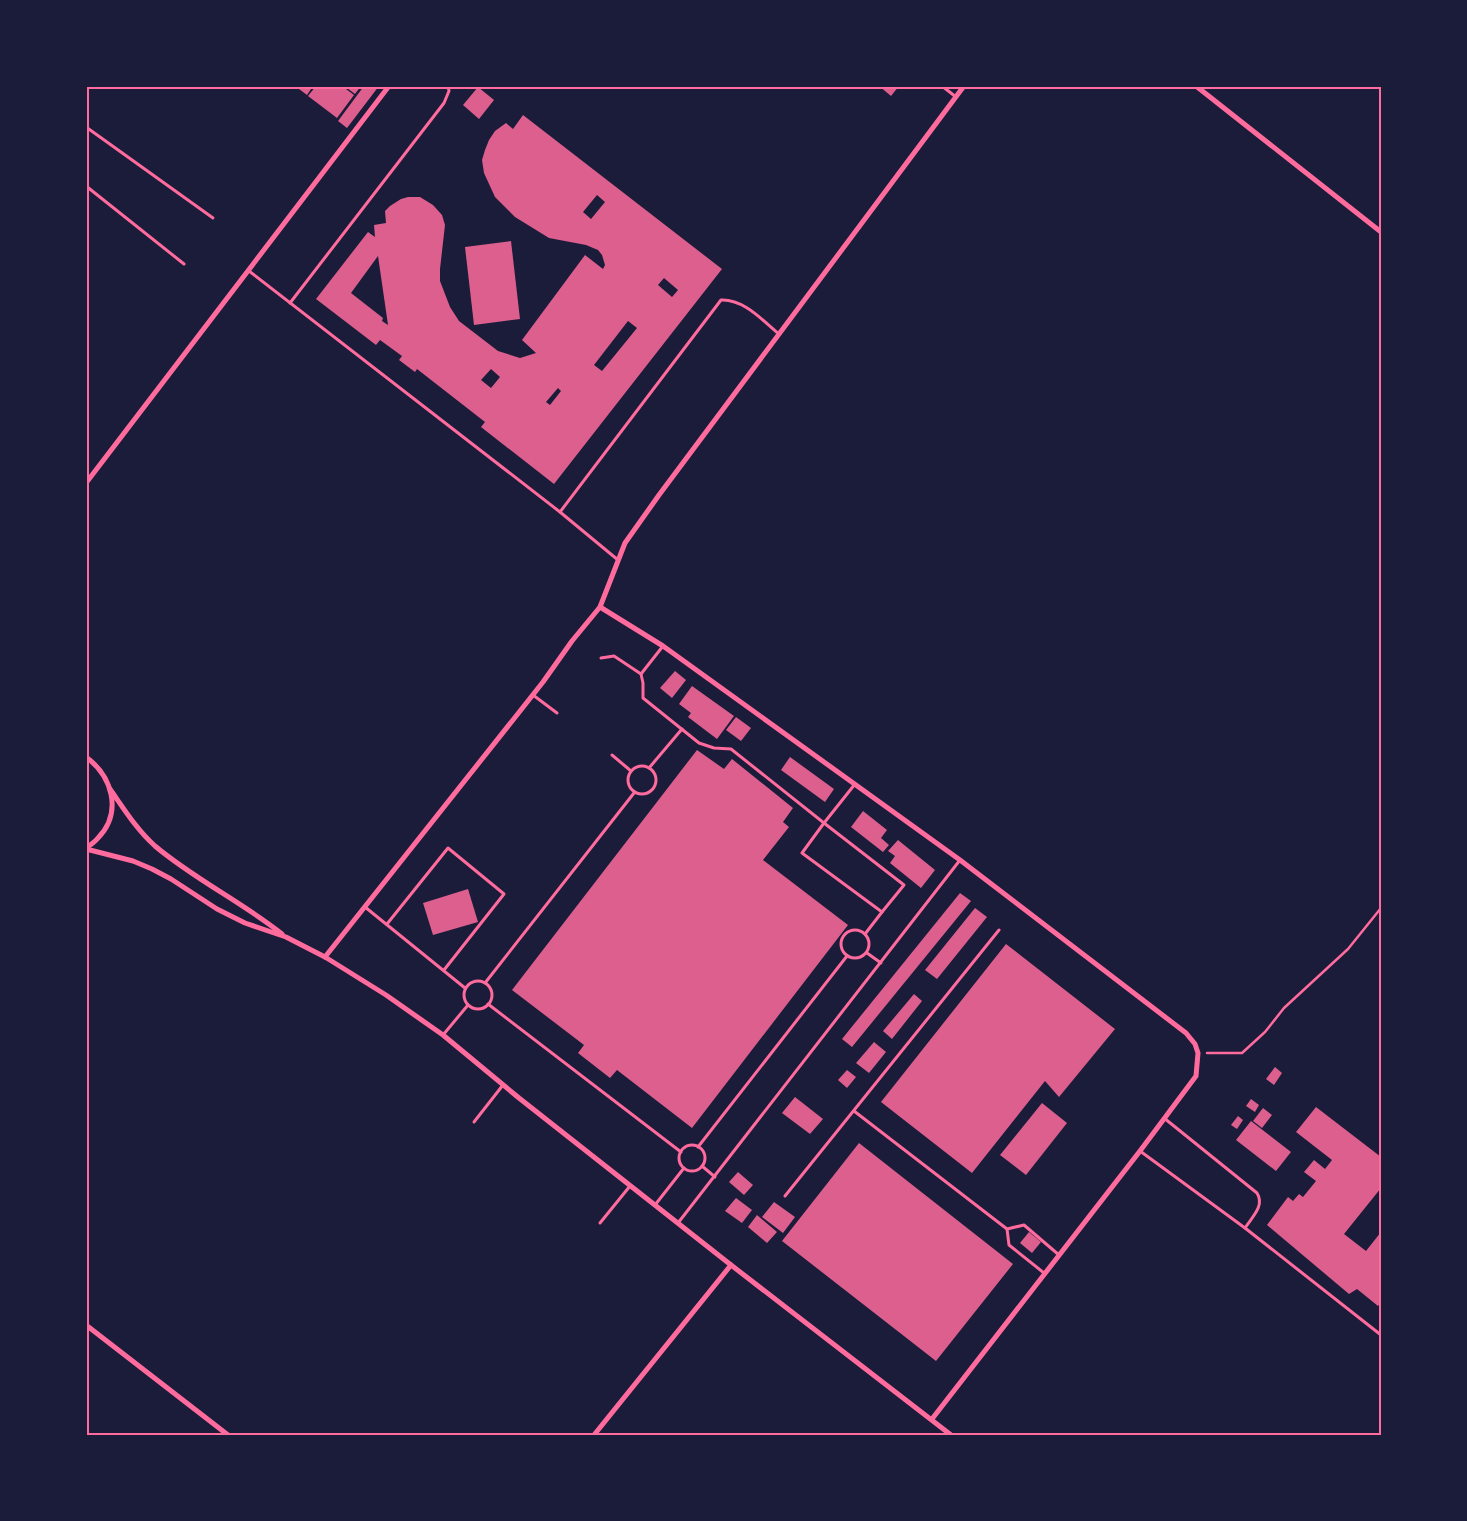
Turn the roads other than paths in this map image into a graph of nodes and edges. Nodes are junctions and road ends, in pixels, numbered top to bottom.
1 (389, 86) edge
2 (448, 86) edge
3 (942, 86) edge
4 (964, 86) edge
5 (1196, 86) edge
6 (956, 97) junction
7 (86, 127) edge
8 (86, 186) edge
9 (213, 218) dead end
10 (1381, 232) edge
11 (184, 264) dead end
12 (249, 270) junction
13 (290, 303) junction
14 (779, 334) junction
15 (86, 483) edge
16 (560, 512) junction
17 (619, 560) junction
18 (600, 607) junction
19 (663, 646) junction
20 (602, 658) dead end
21 (641, 674) junction
22 (533, 694) junction
23 (557, 713) dead end
24 (682, 729) junction
25 (612, 755) dead end
26 (86, 757) edge
27 (649, 768) junction
28 (631, 771) junction
29 (855, 784) junction
30 (110, 789) junction
31 (634, 793) junction
32 (824, 824) junction
33 (86, 848) edge
34 (960, 860) junction
35 (364, 906) junction
36 (882, 912) junction
37 (387, 924) junction
38 (999, 930) dead end
39 (865, 934) junction
40 (286, 937) junction
41 (868, 953) junction
42 (847, 956) junction
43 (325, 957) junction
44 (881, 963) junction
45 (444, 970) junction
46 (485, 983) junction
47 (465, 988) junction
48 (488, 1004) junction
49 (468, 1005) junction
50 (443, 1035) junction
51 (503, 1085) junction
52 (854, 1111) junction
53 (1164, 1118) junction
54 (474, 1122) dead end
55 (698, 1147) junction
56 (1140, 1150) junction
57 (681, 1152) junction
58 (702, 1166) junction
59 (684, 1168) junction
60 (714, 1176) junction
61 (630, 1186) junction
62 (785, 1196) dead end
63 (655, 1205) junction
64 (600, 1223) dead end
65 (678, 1223) junction
66 (1244, 1228) junction
67 (1007, 1229) junction
68 (1059, 1255) junction
69 (730, 1265) junction
70 (1044, 1273) junction
71 (86, 1325) edge
72 (1381, 1335) edge
73 (932, 1420) junction
74 (228, 1435) edge
75 (594, 1435) edge
76 (951, 1435) edge

1 - 12 street
2 - 13 lane
3 - 6 lane
4 - 6 street
5 - 10 street
6 - 14 street
7 - 9 lane
8 - 11 lane
12 - 13 lane
12 - 15 street
13 - 16 lane
14 - 16 lane
14 - 17 street
16 - 17 lane
17 - 18 street
18 - 19 street
18 - 22 street
19 - 21 lane
19 - 29 street
20 - 21 lane
21 - 24 lane
22 - 23 lane
22 - 35 street
24 - 27 lane
24 - 32 lane
25 - 28 lane
26 - 30 street
27 - 28 lane
27 - 31 lane
28 - 31 lane
29 - 32 lane
29 - 34 street
30 - 33 street
30 - 40 street
31 - 46 lane
32 - 36 lane
32 - 36 lane
33 - 40 street
34 - 44 lane
34 - 53 street
35 - 37 lane
35 - 43 street
36 - 39 lane
37 - 45 lane
37 - 45 lane
38 - 52 lane
39 - 41 lane
39 - 42 lane
40 - 43 street
41 - 42 lane
41 - 44 lane
42 - 55 lane
43 - 50 street
44 - 60 lane
45 - 47 lane
46 - 47 lane
46 - 48 lane
47 - 49 lane
48 - 49 lane
48 - 57 lane
49 - 50 lane
50 - 51 street
51 - 54 lane
51 - 61 street
52 - 62 lane
52 - 67 lane
53 - 56 street
53 - 66 lane
55 - 57 lane
55 - 58 lane
56 - 66 lane
56 - 68 street
57 - 59 lane
58 - 59 lane
58 - 60 lane
59 - 63 lane
60 - 65 lane
61 - 63 street
61 - 64 lane
63 - 65 street
65 - 69 street
66 - 72 lane
67 - 68 lane
67 - 70 lane
68 - 70 street
69 - 73 street
69 - 75 street
70 - 73 street
71 - 74 street
73 - 76 street

